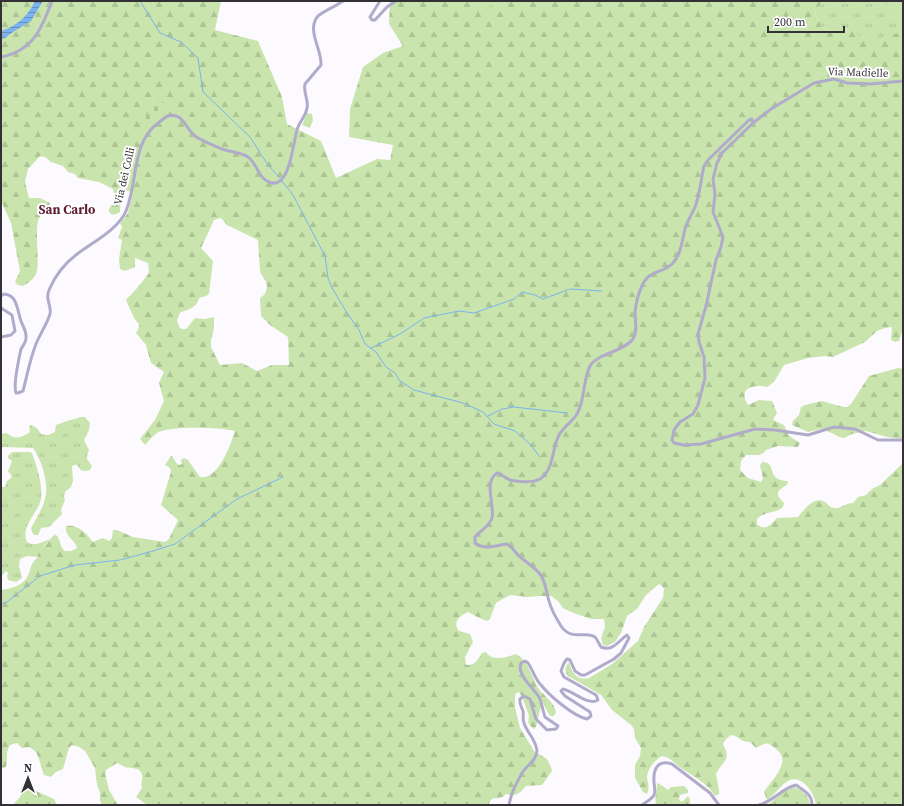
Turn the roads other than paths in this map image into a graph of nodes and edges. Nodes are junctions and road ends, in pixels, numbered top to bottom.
1 (52, 1) edge
2 (343, 1) edge
3 (380, 1) edge
4 (396, 1) edge
5 (1, 57) edge
6 (903, 81) edge
7 (753, 123) junction
8 (1, 296) edge
9 (1, 308) edge
10 (1, 337) edge
11 (903, 440) edge
12 (509, 805) edge
13 (642, 805) edge
14 (719, 805) edge
15 (759, 805) edge
16 (812, 805) edge

1 - 5 street
2 - 8 street, Via dei Colli
3 - 4 street
6 - 7 street, Via Madielle
7 - 11 street
7 - 12 street
9 - 10 street
13 - 14 street
15 - 16 street

